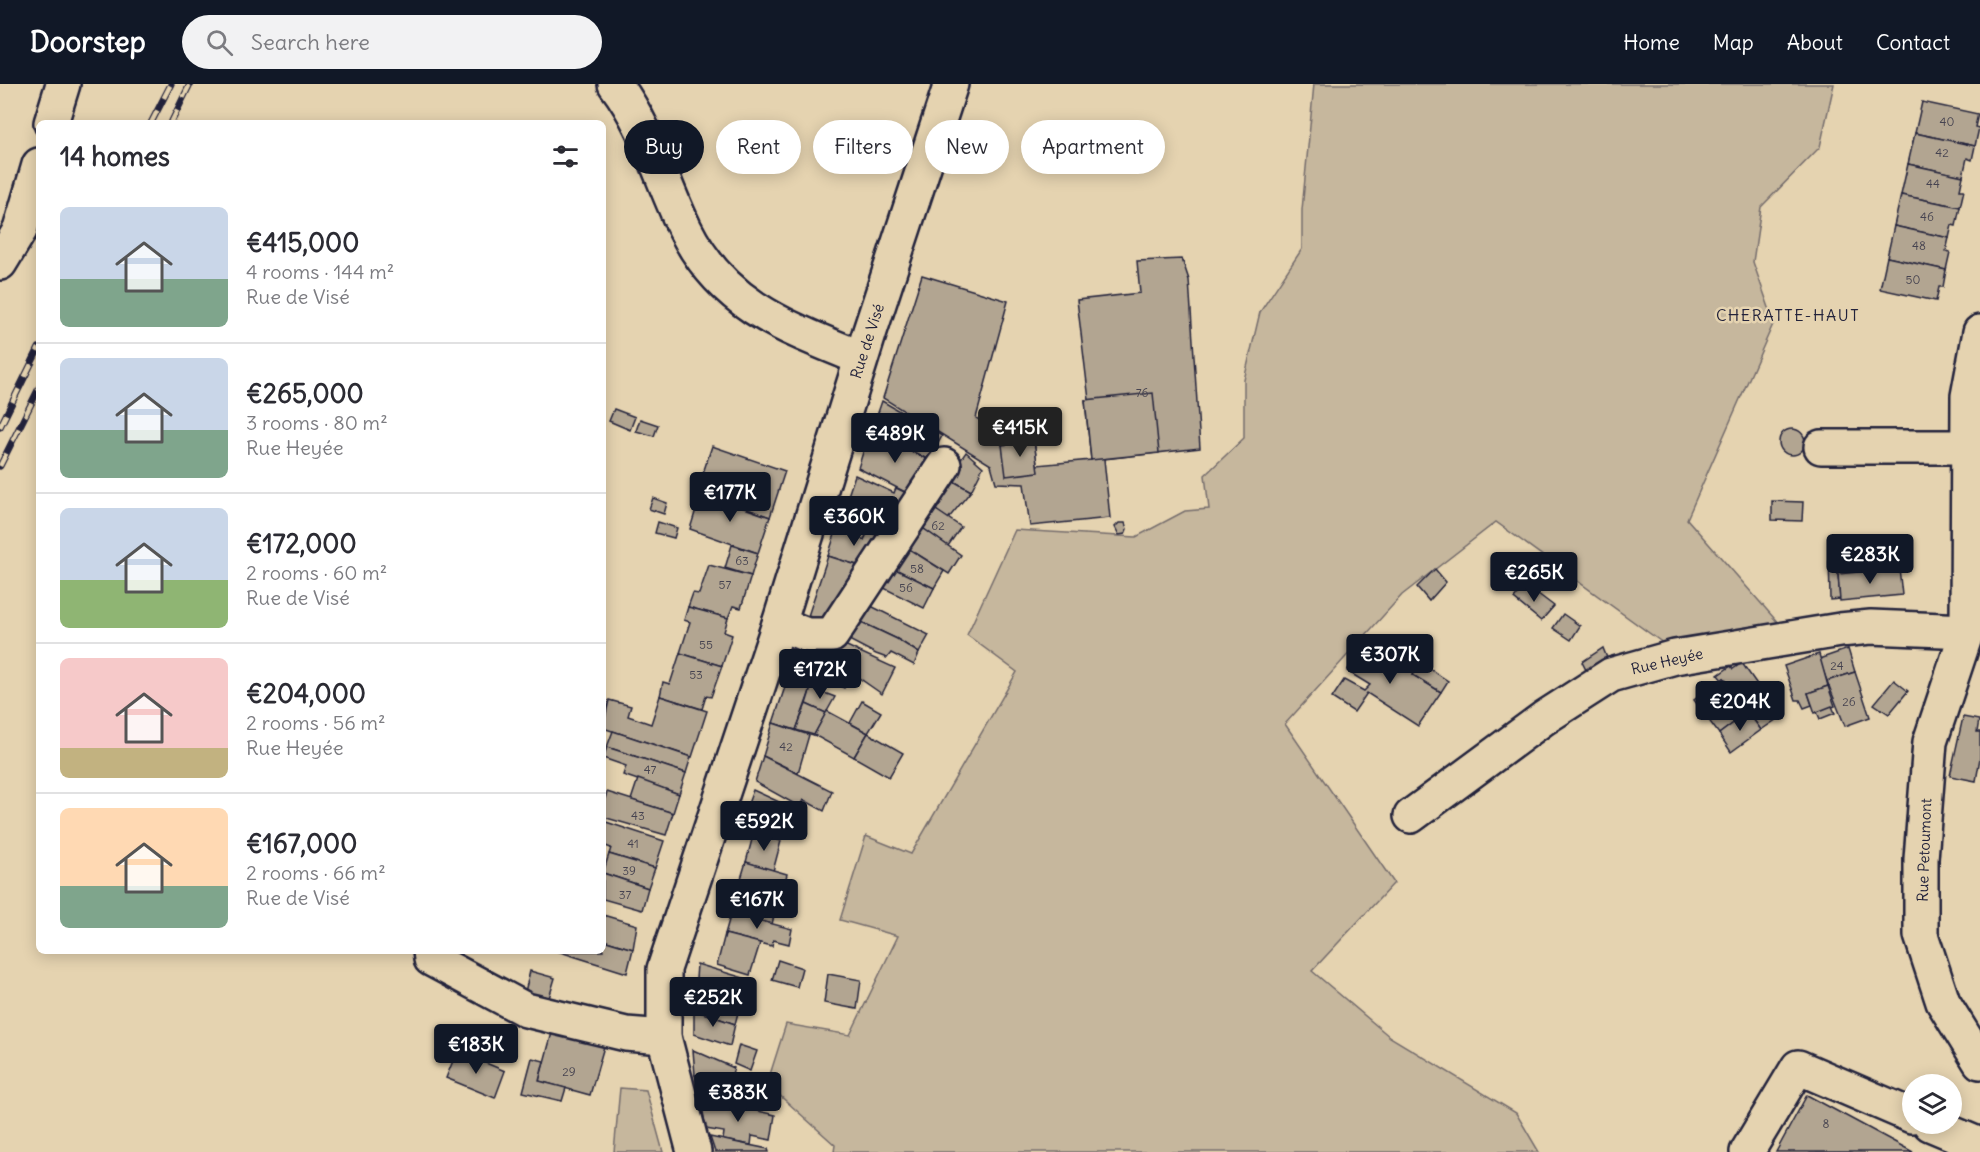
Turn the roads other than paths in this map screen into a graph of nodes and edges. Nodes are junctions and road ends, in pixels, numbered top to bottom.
1 (63, 84) edge
2 (615, 84) edge
3 (951, 84) edge
4 (52, 120) edge
5 (36, 175) edge
6 (0, 263) edge
7 (1980, 332) edge
8 (861, 358) junction
9 (1821, 447) dead end
10 (1967, 447) junction
11 (944, 465) dead end
12 (779, 624) junction
13 (1967, 631) junction
14 (1411, 816) dead end
15 (430, 954) edge
16 (664, 1037) junction
17 (1980, 1062) edge
18 (1902, 1112) edge
19 (1954, 1134) edge
20 (1980, 1145) edge
21 (694, 1152) edge
22 (1747, 1152) edge

1 - 4 street
2 - 8 street
3 - 8 street, Rue de Visé
5 - 6 street
7 - 10 street, Rue Petoumont
8 - 12 street, Rue de Visé
9 - 10 street
10 - 13 street, Rue Petoumont
11 - 12 street
12 - 16 street, Rue de Visé
13 - 14 street, Rue Heyée
13 - 17 street, Rue Petoumont
15 - 16 street
16 - 21 street, Rue de Visé
18 - 22 street
19 - 20 street

